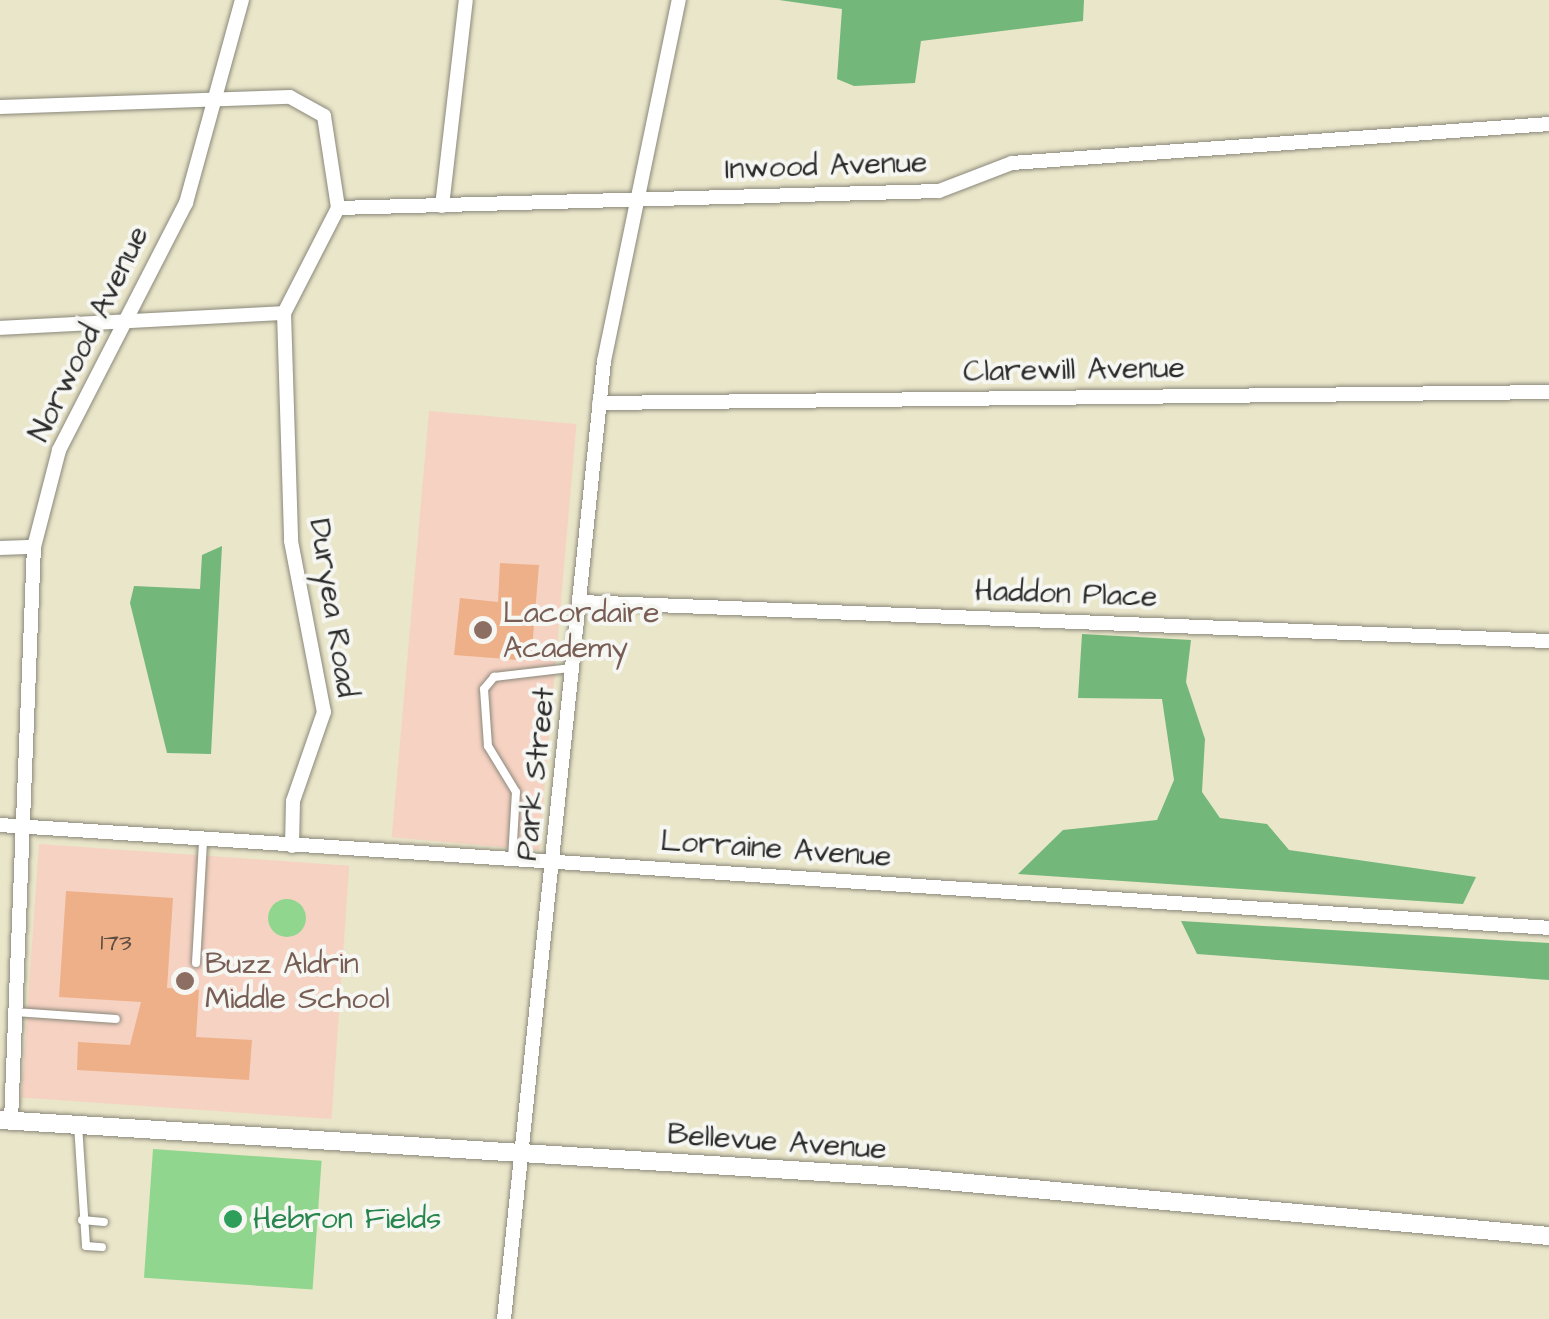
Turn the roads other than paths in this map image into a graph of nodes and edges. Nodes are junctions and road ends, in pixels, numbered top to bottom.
1 (242, 0) edge
2 (466, 0) edge
3 (679, 0) edge
4 (219, 97) junction
5 (0, 107) edge
6 (1549, 124) edge
7 (637, 199) junction
8 (442, 206) junction
9 (338, 208) junction
10 (284, 314) junction
11 (122, 324) junction
12 (0, 328) edge
13 (1549, 392) edge
14 (599, 403) junction
15 (34, 547) junction
16 (0, 548) edge
17 (581, 602) junction
18 (1549, 642) edge
19 (574, 669) junction
20 (0, 825) edge
21 (22, 826) junction
22 (203, 840) junction
23 (292, 846) junction
24 (512, 859) junction
25 (555, 862) junction
26 (1549, 928) edge
27 (196, 963) dead end
28 (15, 1012) junction
29 (116, 1020) dead end
30 (6, 1120) edge
31 (78, 1125) junction
32 (527, 1154) junction
33 (82, 1220) junction
34 (104, 1222) dead end
35 (1549, 1236) edge
36 (102, 1248) dead end
37 (504, 1319) edge

1 - 4 street, Norwood Avenue
2 - 8 street
3 - 7 street, Park Street
4 - 5 street
4 - 9 street
4 - 11 street, Norwood Avenue
6 - 7 street, Inwood Avenue
7 - 8 street, Inwood Avenue
7 - 14 street, Park Street
8 - 9 street, Inwood Avenue
9 - 10 street
10 - 11 street
10 - 23 street, Duryea Road
11 - 12 street
11 - 15 street, Norwood Avenue
13 - 14 street, Clarewill Avenue
14 - 17 street, Park Street
15 - 16 street
15 - 21 street, Norwood Avenue
17 - 18 street, Haddon Place
17 - 19 street, Park Street
19 - 24 lane
19 - 25 street, Park Street
20 - 21 street, Lorraine Avenue
21 - 22 street, Lorraine Avenue
21 - 28 street, Norwood Avenue
22 - 23 street, Lorraine Avenue
22 - 27 lane
23 - 24 street, Lorraine Avenue
24 - 25 street, Lorraine Avenue
25 - 26 street, Lorraine Avenue
25 - 32 street, Park Street
28 - 29 lane
28 - 30 street, Norwood Avenue
30 - 31 street, Bellevue Avenue
31 - 32 street, Bellevue Avenue
31 - 33 lane
32 - 35 street, Bellevue Avenue
32 - 37 street, Park Street
33 - 34 lane
33 - 36 lane

